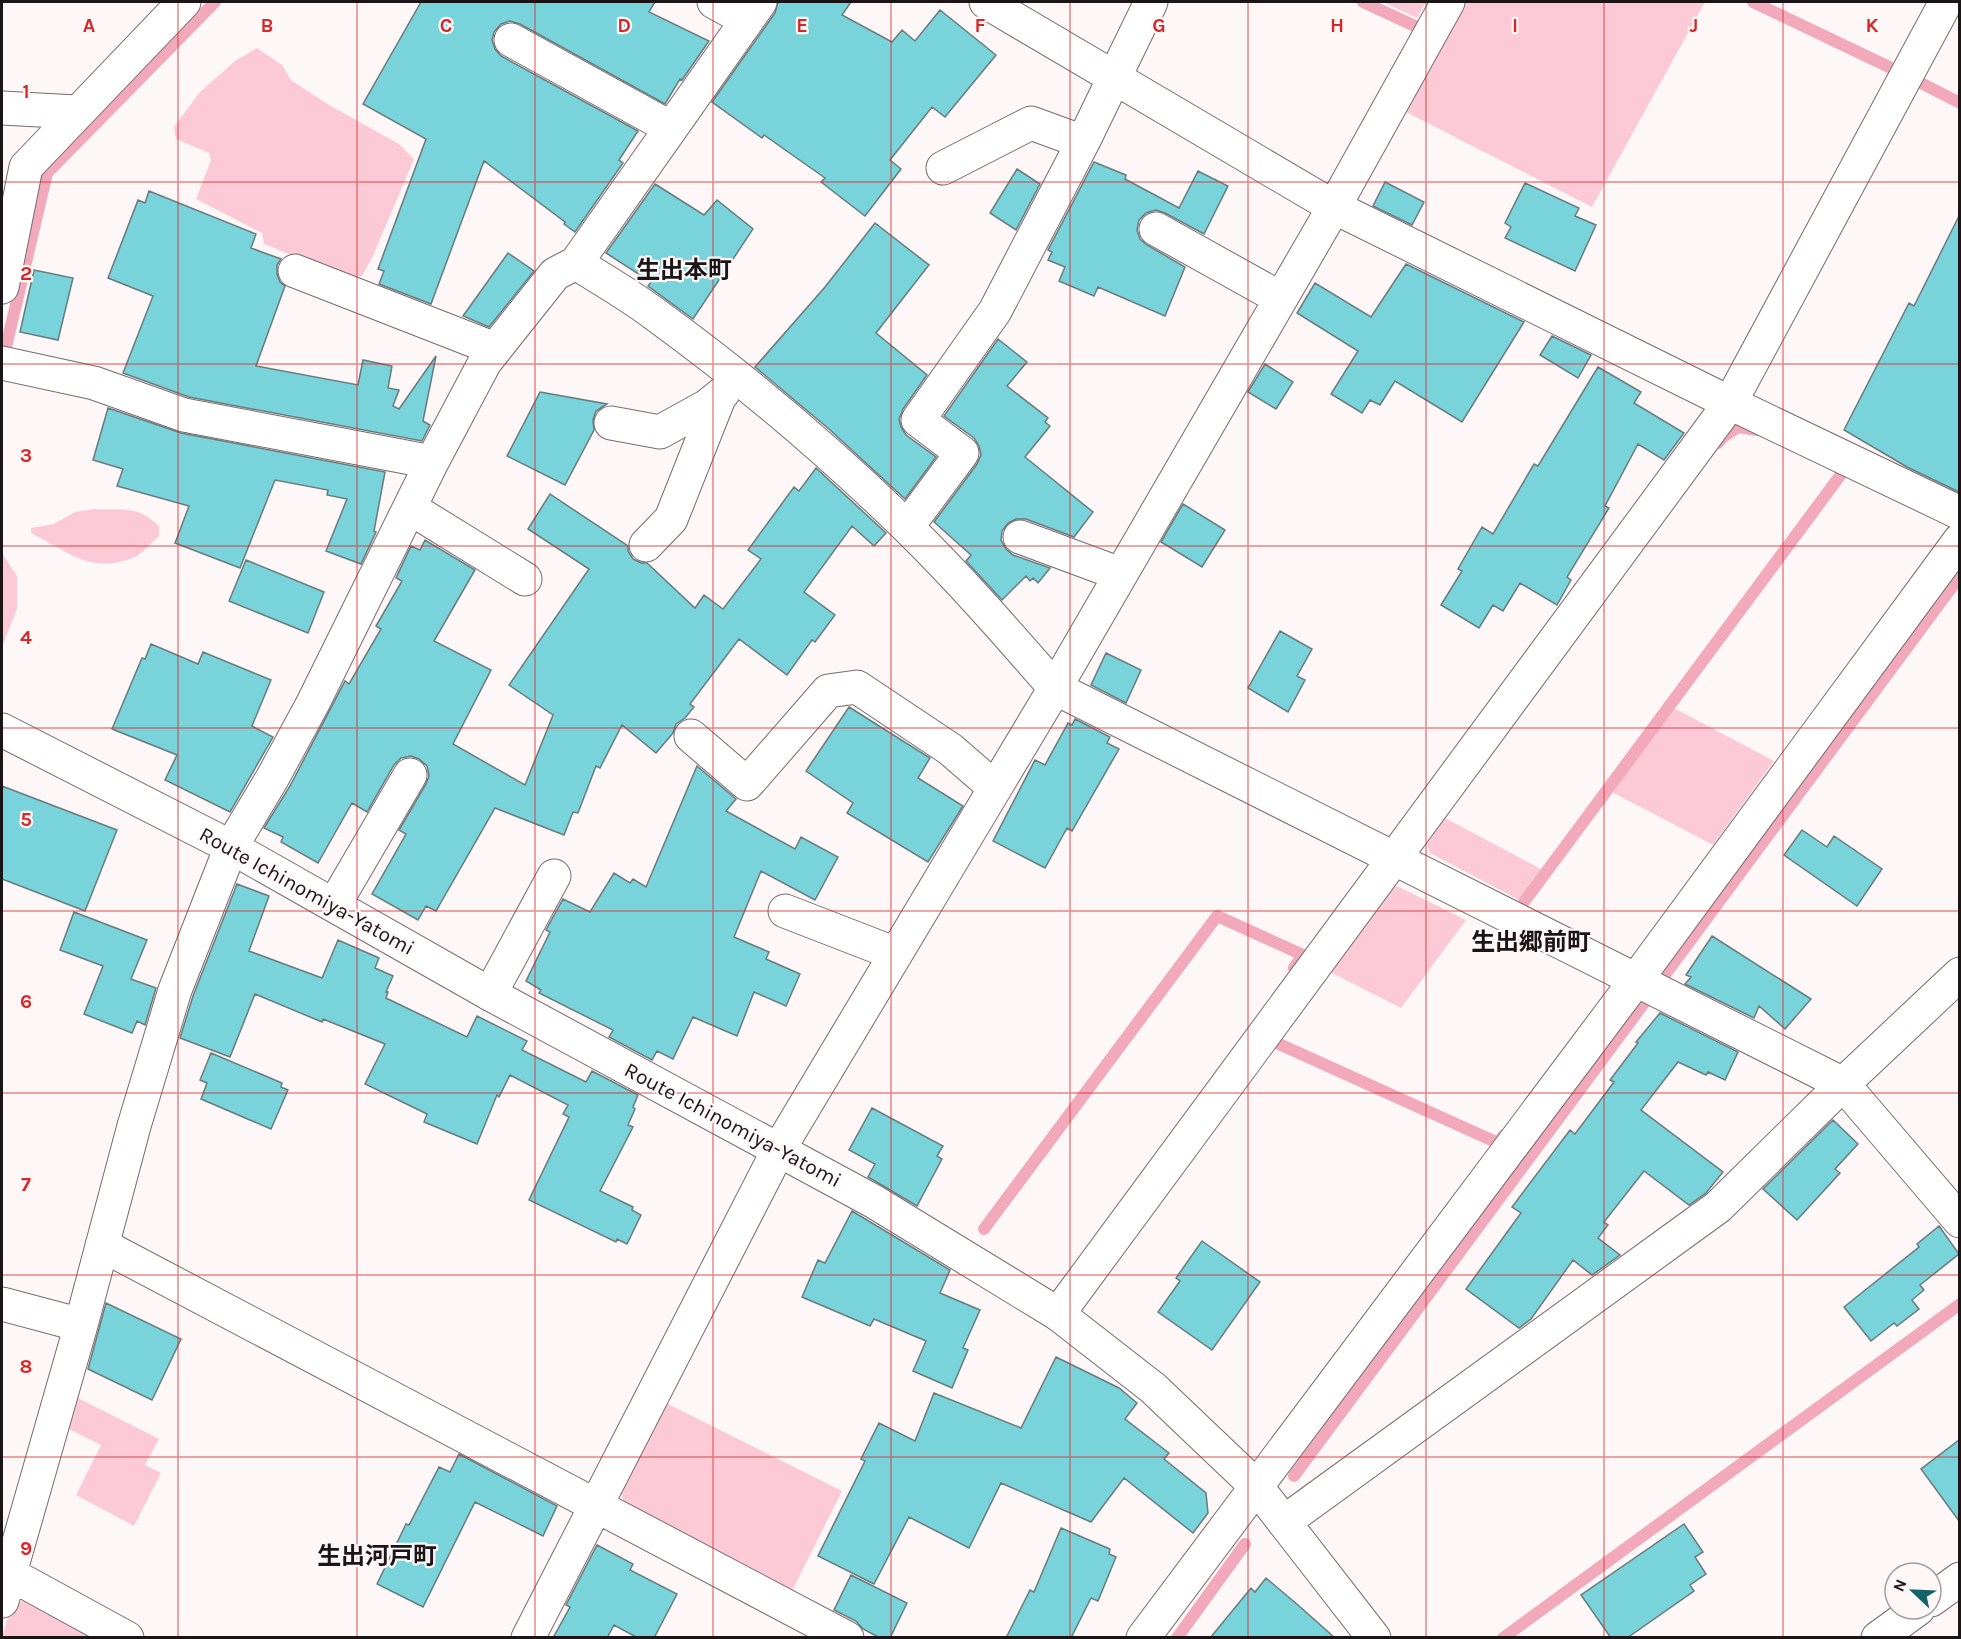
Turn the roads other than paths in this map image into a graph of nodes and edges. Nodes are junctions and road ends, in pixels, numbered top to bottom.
1 (184, 2) edge
2 (714, 2) edge
3 (986, 2) edge
4 (1151, 2) edge
5 (1448, 2) edge
6 (1946, 2) edge
7 (753, 11) edge
8 (160, 14) edge
9 (511, 40) dead end
10 (1115, 77) junction
11 (2, 108) edge
12 (77, 112) junction
13 (671, 128) junction
14 (1083, 142) junction
15 (943, 168) dead end
16 (1334, 207) junction
17 (1156, 229) dead end
18 (576, 263) junction
19 (296, 271) dead end
20 (2, 287) edge
21 (1280, 298) junction
22 (495, 349) junction
23 (2, 363) edge
24 (728, 387) junction
25 (1730, 403) junction
26 (611, 423) dead end
27 (432, 462) junction
28 (410, 508) junction
29 (1959, 513) edge
30 (907, 527) junction
31 (1020, 537) dead end
32 (1959, 540) edge
33 (646, 545) dead end
34 (1120, 574) junction
35 (525, 579) dead end
36 (1055, 688) junction
37 (3, 733) edge
38 (691, 736) dead end
39 (410, 775) dead end
40 (995, 788) junction
41 (231, 847) junction
42 (1395, 858) junction
43 (554, 876) dead end
44 (334, 905) junction
45 (785, 911) dead end
46 (896, 954) junction
47 (1959, 974) edge
48 (1648, 986) junction
49 (490, 994) junction
50 (1843, 1084) junction
51 (779, 1149) junction
52 (1959, 1221) edge
53 (102, 1245) junction
54 (2, 1304) edge
55 (1058, 1314) junction
56 (81, 1324) junction
57 (1256, 1486) junction
58 (597, 1506) junction
59 (1284, 1522) junction
60 (1959, 1579) edge
61 (6, 1587) edge
62 (1943, 1591) edge
63 (1901, 1621) edge
64 (127, 1638) edge
65 (528, 1638) edge
66 (847, 1638) edge
67 (1143, 1638) edge
68 (1374, 1638) edge
69 (1878, 1638) edge

1 - 8 street
2 - 7 street
3 - 10 street
4 - 10 street
5 - 16 street
6 - 25 street
7 - 13 street
8 - 12 street
9 - 13 street
10 - 14 street
10 - 16 street
11 - 12 street
12 - 20 street
13 - 18 street
14 - 15 street
14 - 30 street
16 - 21 street
16 - 25 street
17 - 21 street
18 - 22 street
18 - 24 street
19 - 22 street
21 - 34 street
22 - 27 street
23 - 27 street
24 - 26 street
24 - 30 street
24 - 33 street
25 - 29 street
25 - 42 street
27 - 28 street
28 - 35 street
28 - 41 street
30 - 36 street
31 - 34 street
32 - 48 street
34 - 36 street
36 - 40 street
36 - 42 street
37 - 41 street, Route Ichinomiya-Yatomi
38 - 40 street
39 - 44 street
40 - 46 street
41 - 44 street, Route Ichinomiya-Yatomi
41 - 53 street
42 - 48 street
42 - 55 street
43 - 49 street
44 - 49 street, Route Ichinomiya-Yatomi
45 - 46 street
46 - 51 street
47 - 50 street
48 - 50 street
48 - 57 street
49 - 51 street, Route Ichinomiya-Yatomi
50 - 52 street
50 - 59 street
51 - 55 street, Route Ichinomiya-Yatomi
51 - 58 street
53 - 56 street
53 - 58 street
54 - 56 street
55 - 57 street, Route Ichinomiya-Yatomi
56 - 61 street
57 - 59 street, Route Ichinomiya-Yatomi
57 - 67 street
58 - 65 street
58 - 66 street
59 - 68 street, Route Ichinomiya-Yatomi
60 - 62 street
61 - 64 street
63 - 69 street

